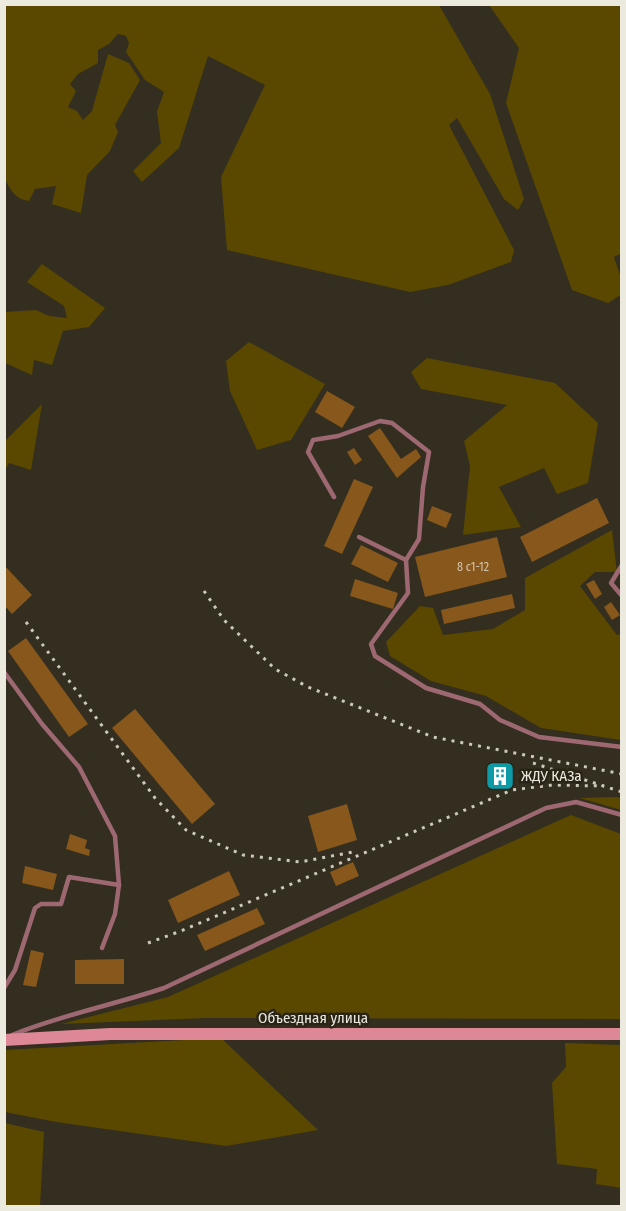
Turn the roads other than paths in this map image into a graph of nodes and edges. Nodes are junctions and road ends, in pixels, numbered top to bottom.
1 (334, 496) dead end
2 (359, 537) dead end
3 (406, 560) junction
4 (621, 565) edge
5 (621, 596) edge
6 (4, 672) edge
7 (621, 747) edge
8 (621, 815) edge
9 (119, 885) junction
10 (102, 948) dead end
11 (4, 988) edge
12 (621, 1034) edge
13 (4, 1039) edge

1 - 3 lane
2 - 3 lane
3 - 7 lane
4 - 5 lane
6 - 9 lane
8 - 13 lane
9 - 10 lane
9 - 11 lane
12 - 13 main road, Объездная улица

